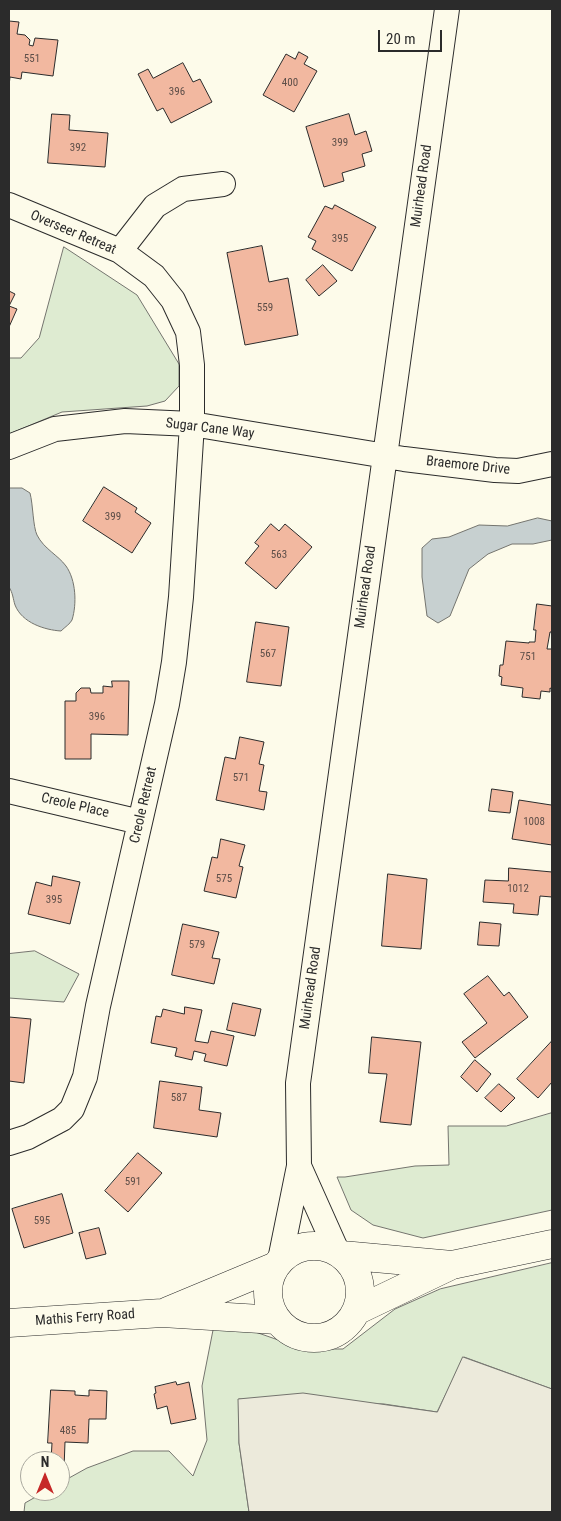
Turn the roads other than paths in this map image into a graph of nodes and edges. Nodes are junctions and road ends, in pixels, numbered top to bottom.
1 (447, 9) edge
2 (223, 184) dead end
3 (9, 205) edge
4 (120, 251) junction
5 (192, 424) junction
6 (9, 447) edge
7 (384, 456) junction
8 (552, 464) edge
9 (9, 790) edge
10 (140, 822) junction
11 (9, 1143) edge
12 (299, 1166) junction
13 (552, 1244) edge
14 (339, 1253) junction
15 (278, 1263) junction
16 (452, 1265) junction
17 (356, 1311) junction
18 (162, 1313) junction
19 (278, 1320) junction
20 (9, 1323) edge

1 - 7 street, Muirhead Road
2 - 4 street
3 - 4 street, Overseer Retreat
4 - 5 street, Overseer Retreat
5 - 6 street, Sugar Cane Way
5 - 7 street, Sugar Cane Way
5 - 10 street, Creole Retreat
7 - 8 street, Braemore Drive
7 - 12 street, Muirhead Road
9 - 10 street, Creole Place
10 - 11 street, Creole Retreat
12 - 14 street, Muirhead Road
12 - 15 street, Muirhead Road
13 - 16 main road
14 - 15 main road
14 - 16 main road
14 - 17 main road
15 - 18 main road, Mathis Ferry Road
15 - 19 main road
16 - 17 main road
17 - 19 main road
18 - 19 main road, Mathis Ferry Road
18 - 20 main road, Mathis Ferry Road

